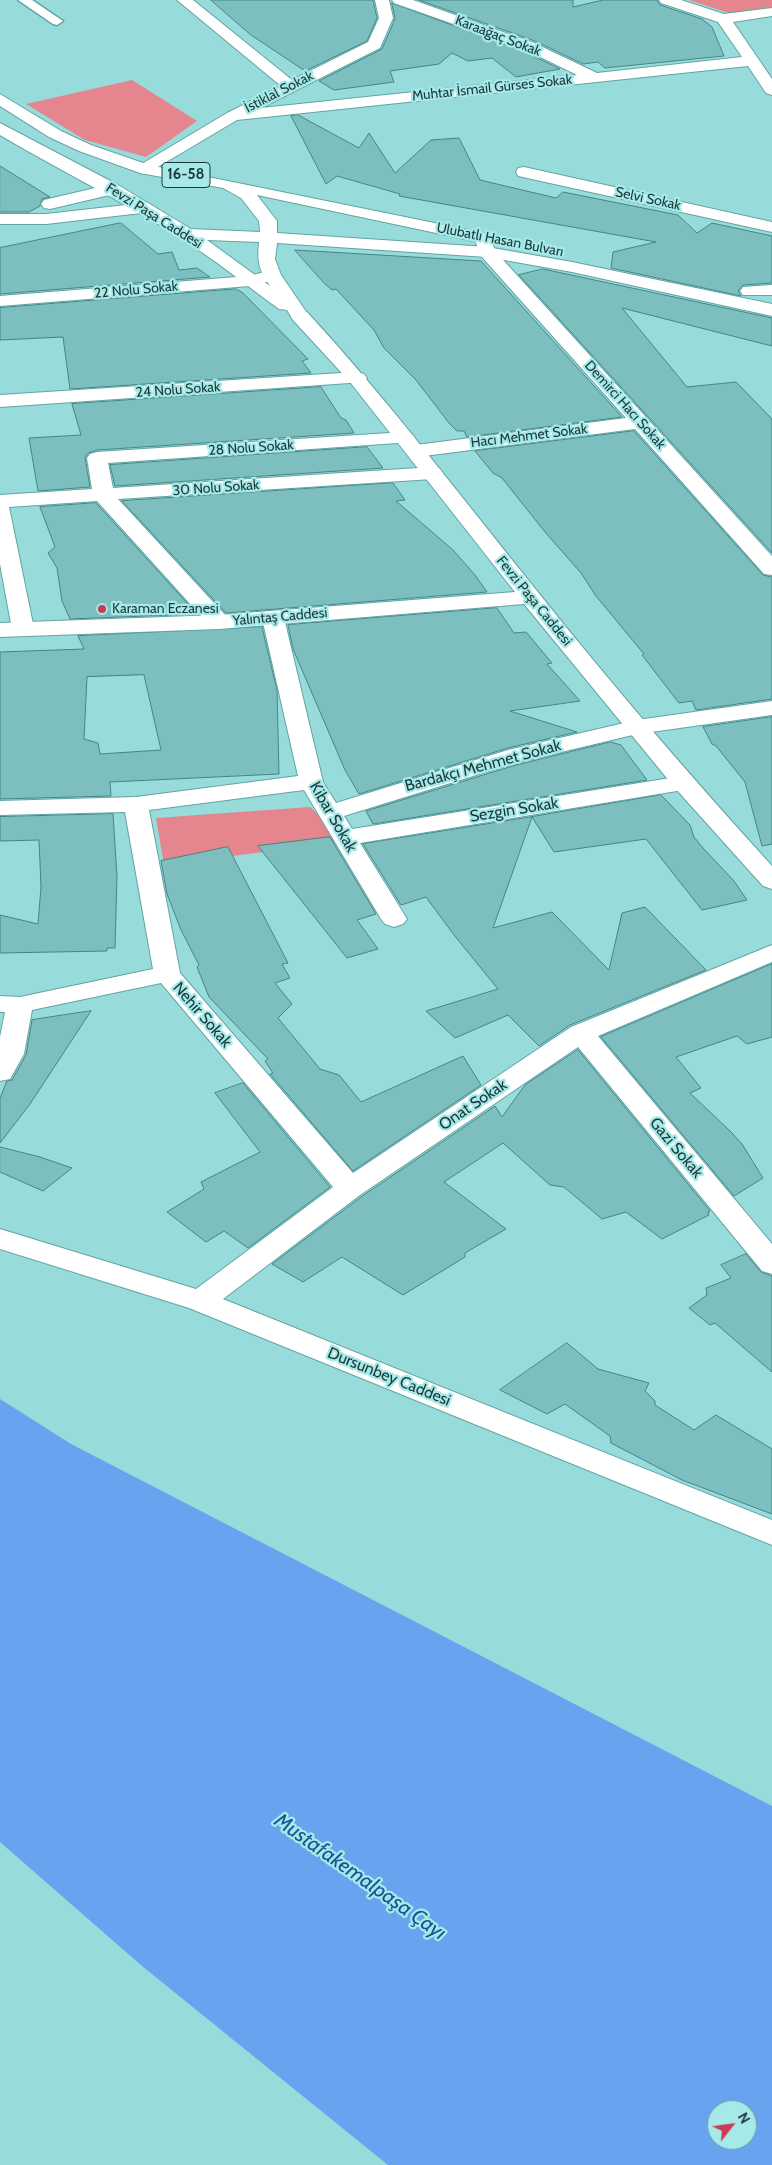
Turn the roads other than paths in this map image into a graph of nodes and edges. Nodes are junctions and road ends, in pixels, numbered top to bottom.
1 (24, 0) edge
2 (382, 0) edge
3 (399, 0) edge
4 (666, 0) edge
5 (190, 2) edge
6 (772, 12) edge
7 (723, 19) junction
8 (58, 21) dead end
9 (753, 64) junction
10 (772, 66) edge
11 (594, 77) junction
12 (290, 86) junction
13 (772, 90) edge
14 (0, 99) edge
15 (233, 116) junction
16 (0, 128) edge
17 (146, 169) junction
18 (524, 172) dead end
19 (228, 184) junction
20 (112, 189) junction
21 (144, 208) junction
22 (0, 218) edge
23 (772, 227) edge
24 (186, 234) junction
25 (269, 237) junction
26 (485, 245) junction
27 (272, 275) junction
28 (250, 280) junction
29 (772, 290) edge
30 (749, 292) junction
31 (772, 297) edge
32 (0, 301) edge
33 (772, 310) edge
34 (300, 316) junction
35 (357, 378) junction
36 (0, 401) edge
37 (641, 422) junction
38 (411, 444) junction
39 (433, 473) junction
40 (104, 496) junction
41 (0, 501) edge
42 (0, 508) edge
43 (767, 558) edge
44 (530, 597) junction
45 (273, 618) junction
46 (219, 622) junction
47 (23, 629) junction
48 (0, 630) edge
49 (772, 708) edge
50 (637, 727) junction
51 (311, 782) junction
52 (683, 783) junction
53 (136, 804) junction
54 (0, 808) edge
55 (330, 812) junction
56 (345, 838) junction
57 (772, 881) edge
58 (394, 919) dead end
59 (772, 953) edge
60 (168, 974) junction
61 (10, 1004) edge
62 (581, 1033) junction
63 (0, 1073) edge
64 (350, 1188) junction
65 (0, 1239) edge
66 (772, 1264) edge
67 (200, 1301) junction
68 (772, 1533) edge

1 - 8 lane
2 - 12 street, İstiklal Sokak
3 - 11 street, Karaağaç Sokak
4 - 7 street
5 - 12 street
6 - 7 street
7 - 9 street
9 - 10 street, Muhtar İsmail Gürses Sokak
9 - 11 street, Muhtar İsmail Gürses Sokak
9 - 13 street
11 - 15 street, Muhtar İsmail Gürses Sokak
12 - 15 street, İstiklal Sokak
14 - 17 street, Fevzi Paşa Caddesi / 16-58
15 - 17 street, İstiklal Sokak
16 - 20 street, Fevzi Paşa Caddesi
17 - 19 street, Fevzi Paşa Caddesi / 16-58
17 - 20 street, İstiklal Sokak
18 - 23 street, Selvi Sokak
19 - 25 street, Fevzi Paşa Caddesi / 16-58
19 - 26 street, Ulubatlı Hasan Bulvarı
20 - 21 street, Fevzi Paşa Caddesi
20 - 22 street, İstiklal Sokak
21 - 22 street
21 - 24 street, Fevzi Paşa Caddesi
24 - 25 street, Ulubatlı Hasan Bulvarı
24 - 28 street, Fevzi Paşa Caddesi
25 - 26 street, Ulubatlı Hasan Bulvarı
25 - 27 street, Fevzi Paşa Caddesi / 16-58
26 - 30 street, Ulubatlı Hasan Bulvarı
26 - 33 street, Ulubatlı Hasan Bulvarı
26 - 37 street, Demirci Hacı Sokak
27 - 28 street, 22 Nolu Sokak
27 - 34 street, Fevzi Paşa Caddesi / 16-58
28 - 32 street, 22 Nolu Sokak
28 - 34 street, Fevzi Paşa Caddesi
29 - 30 street
30 - 31 street, Ulubatlı Hasan Bulvarı
34 - 35 street, Fevzi Paşa Caddesi
35 - 36 street, 24 Nolu Sokak
35 - 38 street, Fevzi Paşa Caddesi
37 - 38 street, Hacı Mehmet Sokak
37 - 43 street, Demirci Hacı Sokak
38 - 39 street, Fevzi Paşa Caddesi
38 - 40 street, 28 Nolu Sokak
39 - 40 street, 30 Nolu Sokak
39 - 44 street, Fevzi Paşa Caddesi
40 - 41 street, 30 Nolu Sokak
40 - 46 street
42 - 47 street
44 - 45 street, Yalıntaş Caddesi
44 - 50 street, Fevzi Paşa Caddesi
45 - 46 street, Yalıntaş Caddesi
45 - 51 street, Kibar Sokak
46 - 47 street, Yalıntaş Caddesi
47 - 48 street, Yalıntaş Caddesi
49 - 50 street, Bardakçı Mehmet Sokak
50 - 52 street, Fevzi Paşa Caddesi
50 - 55 street, Bardakçı Mehmet Sokak
51 - 53 street
51 - 55 street, Kibar Sokak
52 - 56 street, Sezgin Sokak
52 - 57 street, Fevzi Paşa Caddesi
53 - 54 street
53 - 60 street, Nehir Sokak
55 - 56 street, Kibar Sokak
56 - 58 street, Kibar Sokak
59 - 62 street, Onat Sokak
60 - 61 street
60 - 64 street, Nehir Sokak
61 - 63 street
62 - 64 street, Onat Sokak
62 - 66 street, Gazi Sokak
64 - 67 street, Onat Sokak
65 - 67 street, Dursunbey Caddesi
67 - 68 street, Dursunbey Caddesi

